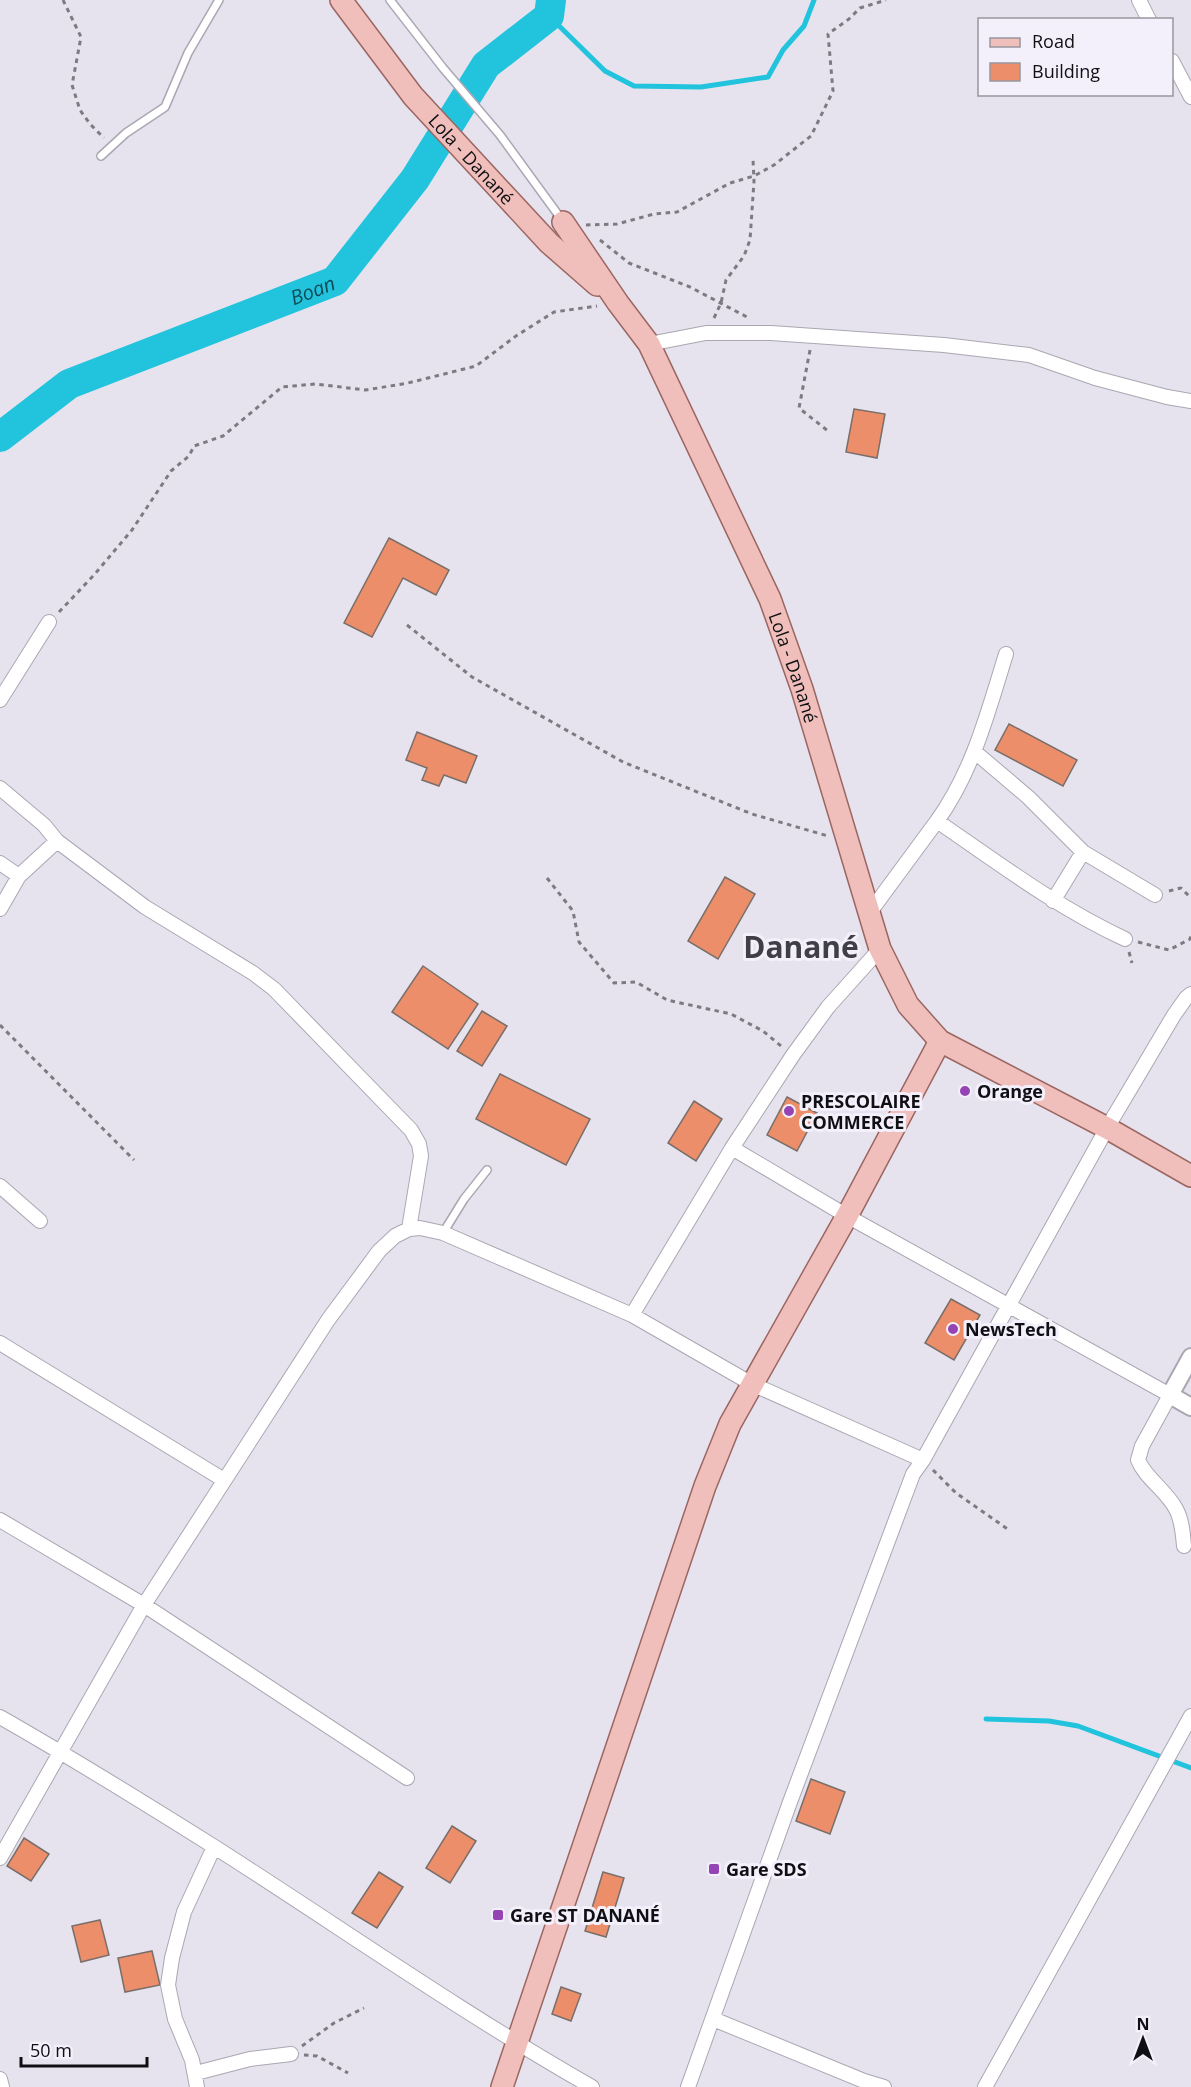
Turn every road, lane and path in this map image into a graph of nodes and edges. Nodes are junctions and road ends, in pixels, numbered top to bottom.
1 (63, 0) edge
2 (219, 0) edge
3 (341, 0) edge
4 (390, 0) edge
5 (886, 0) edge
6 (1139, 0) edge
7 (1148, 18) edge
8 (1173, 63) edge
9 (1191, 97) edge
10 (112, 146) junction
11 (101, 156) dead end
12 (753, 159) dead end
13 (754, 176) junction
14 (563, 222) joint
15 (590, 232) dead end
16 (599, 239) dead end
17 (618, 303) junction
18 (721, 303) junction
19 (706, 333) junction
20 (771, 333) junction
21 (813, 336) junction
22 (649, 344) junction
23 (1191, 401) edge
24 (828, 431) dead end
25 (49, 622) joint
26 (407, 625) dead end
27 (1006, 654) dead end
28 (0, 700) edge
29 (975, 752) junction
30 (0, 788) edge
31 (937, 821) junction
32 (57, 841) junction
33 (847, 841) junction
34 (1083, 852) junction
35 (0, 863) edge
36 (19, 876) junction
37 (547, 878) dead end
38 (1155, 895) joint
39 (1191, 898) edge
40 (1053, 901) junction
41 (0, 909) edge
42 (870, 912) junction
43 (1191, 936) edge
44 (1125, 939) joint
45 (879, 949) junction
46 (1191, 994) edge
47 (0, 1025) edge
48 (940, 1041) junction
49 (793, 1055) junction
50 (1107, 1128) junction
51 (732, 1148) junction
52 (134, 1160) dead end
53 (487, 1170) dead end
54 (1191, 1176) edge
55 (0, 1186) edge
56 (847, 1216) junction
57 (40, 1221) dead end
58 (409, 1229) junction
59 (443, 1233) junction
60 (1008, 1306) junction
61 (632, 1315) junction
62 (0, 1343) edge
63 (1191, 1357) edge
64 (752, 1384) junction
65 (1170, 1395) junction
66 (1191, 1407) edge
67 (923, 1460) junction
68 (224, 1480) junction
69 (0, 1520) edge
70 (1009, 1530) dead end
71 (1184, 1546) dead end
72 (144, 1605) junction
73 (1191, 1716) edge
74 (0, 1717) edge
75 (61, 1752) junction
76 (407, 1778) dead end
77 (214, 1847) junction
78 (0, 1858) edge
79 (364, 2008) dead end
80 (713, 2019) junction
81 (517, 2044) junction
82 (291, 2054) junction
83 (196, 2073) junction
84 (348, 2073) dead end
85 (0, 2079) edge
86 (863, 2084) edge
87 (2, 2087) edge
88 (197, 2087) edge
89 (502, 2087) edge
90 (592, 2087) edge
91 (688, 2087) edge
92 (884, 2087) edge
93 (985, 2087) edge

1 - 10 path
2 - 10 lane
3 - 17 main road, Lola - Danané
4 - 14 lane, Lola - Danané
5 - 13 path
6 - 7 street
8 - 9 street
10 - 11 lane
12 - 13 path
13 - 15 path
13 - 18 path
14 - 17 main road, Lola - Danané
16 - 18 path
17 - 22 main road, Lola - Danané
17 - 25 path
18 - 19 path
18 - 20 path
19 - 20 street
19 - 22 street
20 - 21 street
21 - 23 street
21 - 24 path
22 - 33 main road, Lola - Danané
25 - 28 street
26 - 33 path
27 - 29 street
29 - 31 street
29 - 34 street
30 - 32 street
31 - 40 street
31 - 42 street
32 - 36 street
32 - 58 street
33 - 42 main road, Lola - Danané
34 - 38 street
34 - 40 street
35 - 36 street
36 - 41 street
37 - 49 path
38 - 39 path
40 - 44 street
42 - 45 main road, Lola - Danané
43 - 44 path
45 - 48 main road, Lola - Danané
45 - 49 street
46 - 50 street
47 - 52 path
48 - 50 main road
48 - 56 main road
49 - 51 street
50 - 54 main road
50 - 60 street
51 - 56 street
51 - 61 street
53 - 59 lane
55 - 57 street
56 - 60 street
56 - 64 main road
58 - 59 street
58 - 68 street
59 - 61 street
60 - 65 street
60 - 67 street
61 - 64 street
62 - 68 street
63 - 65 street
64 - 67 street
64 - 81 main road
65 - 66 street
65 - 71 street
67 - 70 path
67 - 80 street
68 - 72 street
69 - 72 street
72 - 75 street
72 - 76 street
73 - 93 street
74 - 75 street
75 - 77 street
75 - 78 street
77 - 81 street
77 - 83 street
79 - 82 path
80 - 86 street
80 - 91 street
81 - 89 main road
81 - 90 street
82 - 83 street
82 - 84 path
83 - 88 street
85 - 87 street
86 - 92 street

